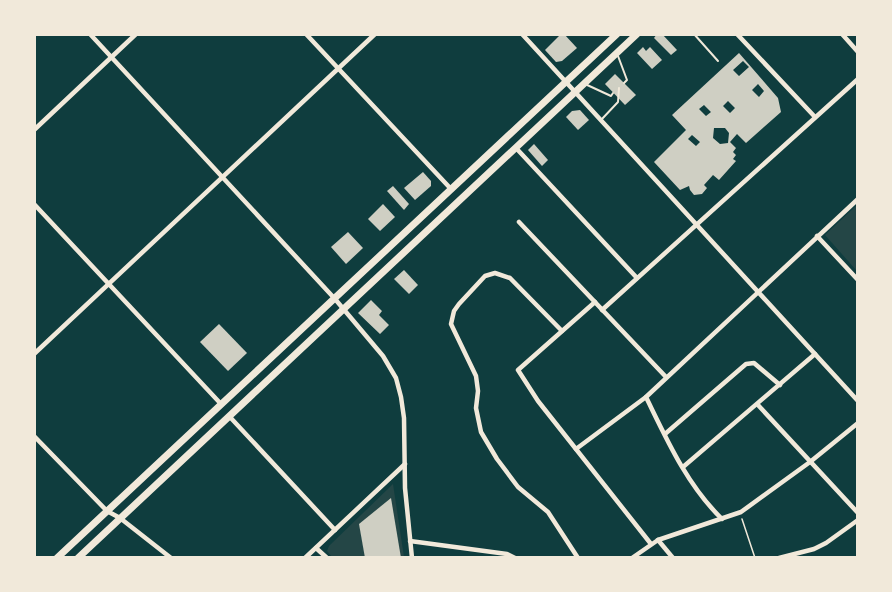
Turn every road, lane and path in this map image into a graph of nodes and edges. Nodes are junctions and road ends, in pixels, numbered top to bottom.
1 (90, 34) edge
2 (136, 34) edge
3 (306, 34) edge
4 (375, 34) edge
5 (522, 34) edge
6 (617, 34) edge
7 (637, 34) edge
8 (694, 34) edge
9 (737, 34) edge
10 (842, 34) edge
11 (858, 52) edge
12 (617, 53) junction
13 (111, 57) junction
14 (718, 61) dead end
15 (338, 69) junction
16 (858, 79) edge
17 (567, 82) junction
18 (624, 83) dead end
19 (585, 84) junction
20 (619, 88) dead end
21 (576, 92) junction
22 (614, 93) dead end
23 (815, 117) junction
24 (601, 120) junction
25 (34, 130) edge
26 (516, 148) junction
27 (223, 178) junction
28 (451, 189) junction
29 (858, 199) edge
30 (34, 204) edge
31 (519, 222) dead end
32 (696, 224) junction
33 (818, 236) junction
34 (637, 278) junction
35 (858, 280) edge
36 (110, 285) junction
37 (758, 291) junction
38 (335, 298) junction
39 (595, 302) junction
40 (345, 309) junction
41 (602, 310) junction
42 (562, 331) junction
43 (34, 354) edge
44 (815, 354) junction
45 (666, 377) junction
46 (780, 385) junction
47 (646, 397) junction
48 (858, 401) edge
49 (221, 404) junction
50 (758, 405) junction
51 (229, 416) junction
52 (858, 423) edge
53 (665, 434) junction
54 (34, 436) edge
55 (576, 450) junction
56 (810, 462) junction
57 (405, 464) junction
58 (683, 467) junction
59 (107, 511) junction
60 (740, 513) junction
61 (858, 513) edge
62 (120, 518) junction
63 (722, 519) junction
64 (858, 520) edge
65 (334, 530) junction
66 (658, 540) junction
67 (410, 541) junction
68 (651, 544) junction
69 (315, 548) junction
70 (57, 558) edge
71 (78, 558) edge
72 (171, 558) edge
73 (305, 558) edge
74 (327, 558) edge
75 (412, 558) edge
76 (515, 558) edge
77 (578, 558) edge
78 (632, 558) edge
79 (674, 558) edge
80 (755, 558) edge
81 (779, 558) edge

1 - 13 street
2 - 13 street
3 - 15 street
4 - 15 street
5 - 17 street
6 - 17 main road
7 - 12 main road
8 - 14 lane
9 - 23 street
10 - 11 street
12 - 18 lane
12 - 19 main road
13 - 25 street
13 - 27 street
15 - 27 street
15 - 28 street
16 - 23 street
17 - 21 street
17 - 28 main road
19 - 21 main road
19 - 22 lane
20 - 24 lane
21 - 24 street
21 - 26 main road
23 - 32 street
24 - 32 street
26 - 34 street
26 - 40 main road
27 - 36 street
27 - 38 street
28 - 38 main road
29 - 33 street
30 - 36 street
31 - 39 street
32 - 34 street
32 - 37 street
33 - 35 street
33 - 37 street
34 - 41 street
36 - 43 street
36 - 49 street
37 - 44 street
37 - 45 street
38 - 40 street
38 - 49 main road
39 - 41 street
39 - 42 street
40 - 51 main road
40 - 57 street
41 - 45 street
42 - 55 street
42 - 77 street
44 - 46 street
44 - 48 street
45 - 47 street
46 - 50 street
46 - 53 street
47 - 53 street
47 - 55 street
49 - 59 main road
50 - 56 street
50 - 58 street
51 - 62 main road
51 - 65 street
52 - 56 street
53 - 58 street
54 - 59 street
55 - 68 street
56 - 60 street
56 - 61 street
57 - 65 street
57 - 67 street
58 - 63 street
59 - 62 street
59 - 70 main road
60 - 63 street
60 - 80 path
62 - 71 main road
62 - 72 street
63 - 66 street
64 - 81 street
65 - 69 street
66 - 68 street
66 - 79 street
67 - 75 street
67 - 76 street
68 - 78 street
69 - 73 street
69 - 74 street

